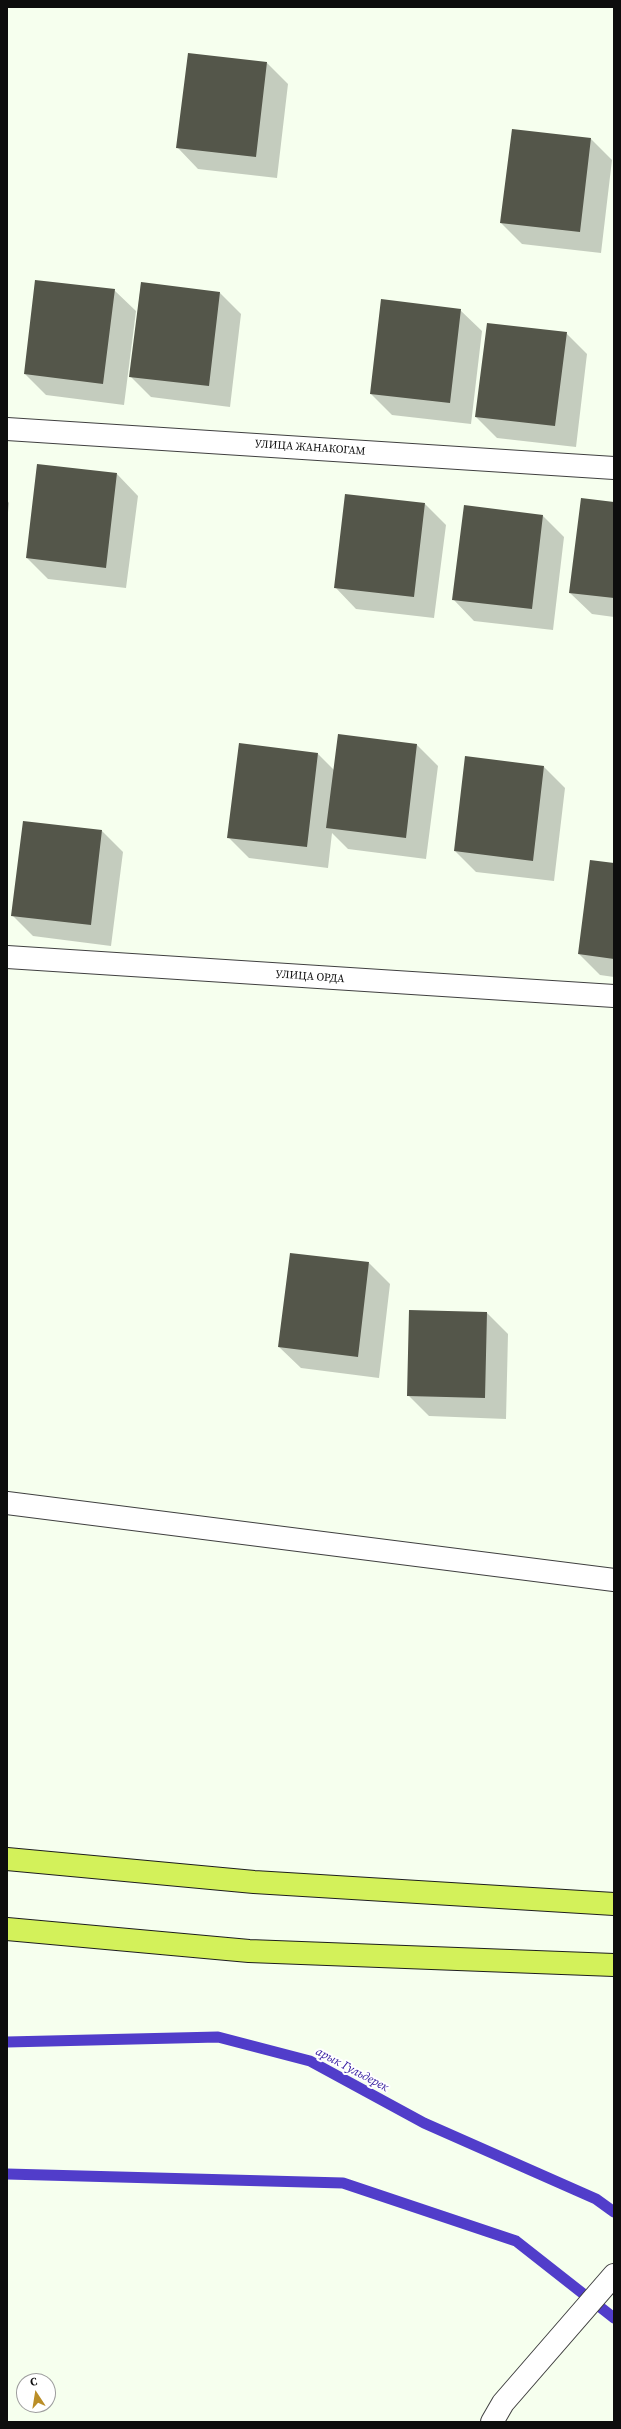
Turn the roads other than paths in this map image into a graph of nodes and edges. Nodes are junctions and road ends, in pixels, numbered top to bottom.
1 (7, 429) edge
2 (614, 468) edge
3 (7, 957) edge
4 (614, 996) edge
5 (7, 1503) edge
6 (614, 1580) edge
7 (7, 1859) edge
8 (614, 1904) edge
9 (7, 1929) edge
10 (614, 1965) edge
11 (614, 2275) edge
12 (492, 2422) edge

1 - 2 street, УЛИЦА ЖАНАКОГАМ
3 - 4 street, УЛИЦА ОРДА
5 - 6 street
7 - 8 highway
9 - 10 highway
11 - 12 street

